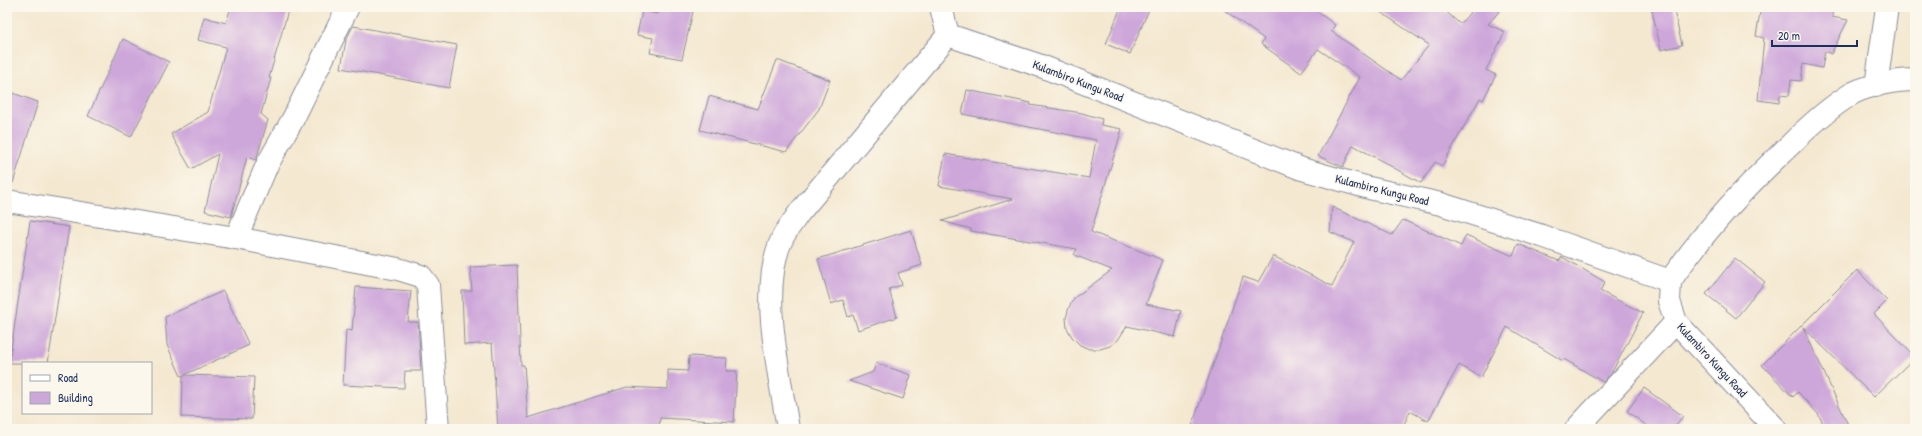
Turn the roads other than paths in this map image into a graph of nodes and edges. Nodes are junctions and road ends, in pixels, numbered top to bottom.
1 (348, 7) edge
2 (941, 7) edge
3 (1886, 7) edge
4 (948, 35) junction
5 (1915, 80) edge
6 (1876, 86) junction
7 (7, 201) edge
8 (236, 238) junction
9 (1670, 281) junction
10 (1676, 322) junction
11 (438, 429) edge
12 (788, 429) edge
13 (1576, 429) edge
14 (1776, 429) edge

1 - 8 street
2 - 4 street
3 - 6 street
4 - 9 street, Kulambiro Kungu Road
4 - 12 street
5 - 6 street
6 - 9 street
7 - 8 street
8 - 11 street
9 - 10 street, Kulambiro Kungu Road
10 - 13 street
10 - 14 street, Kulambiro Kungu Road

